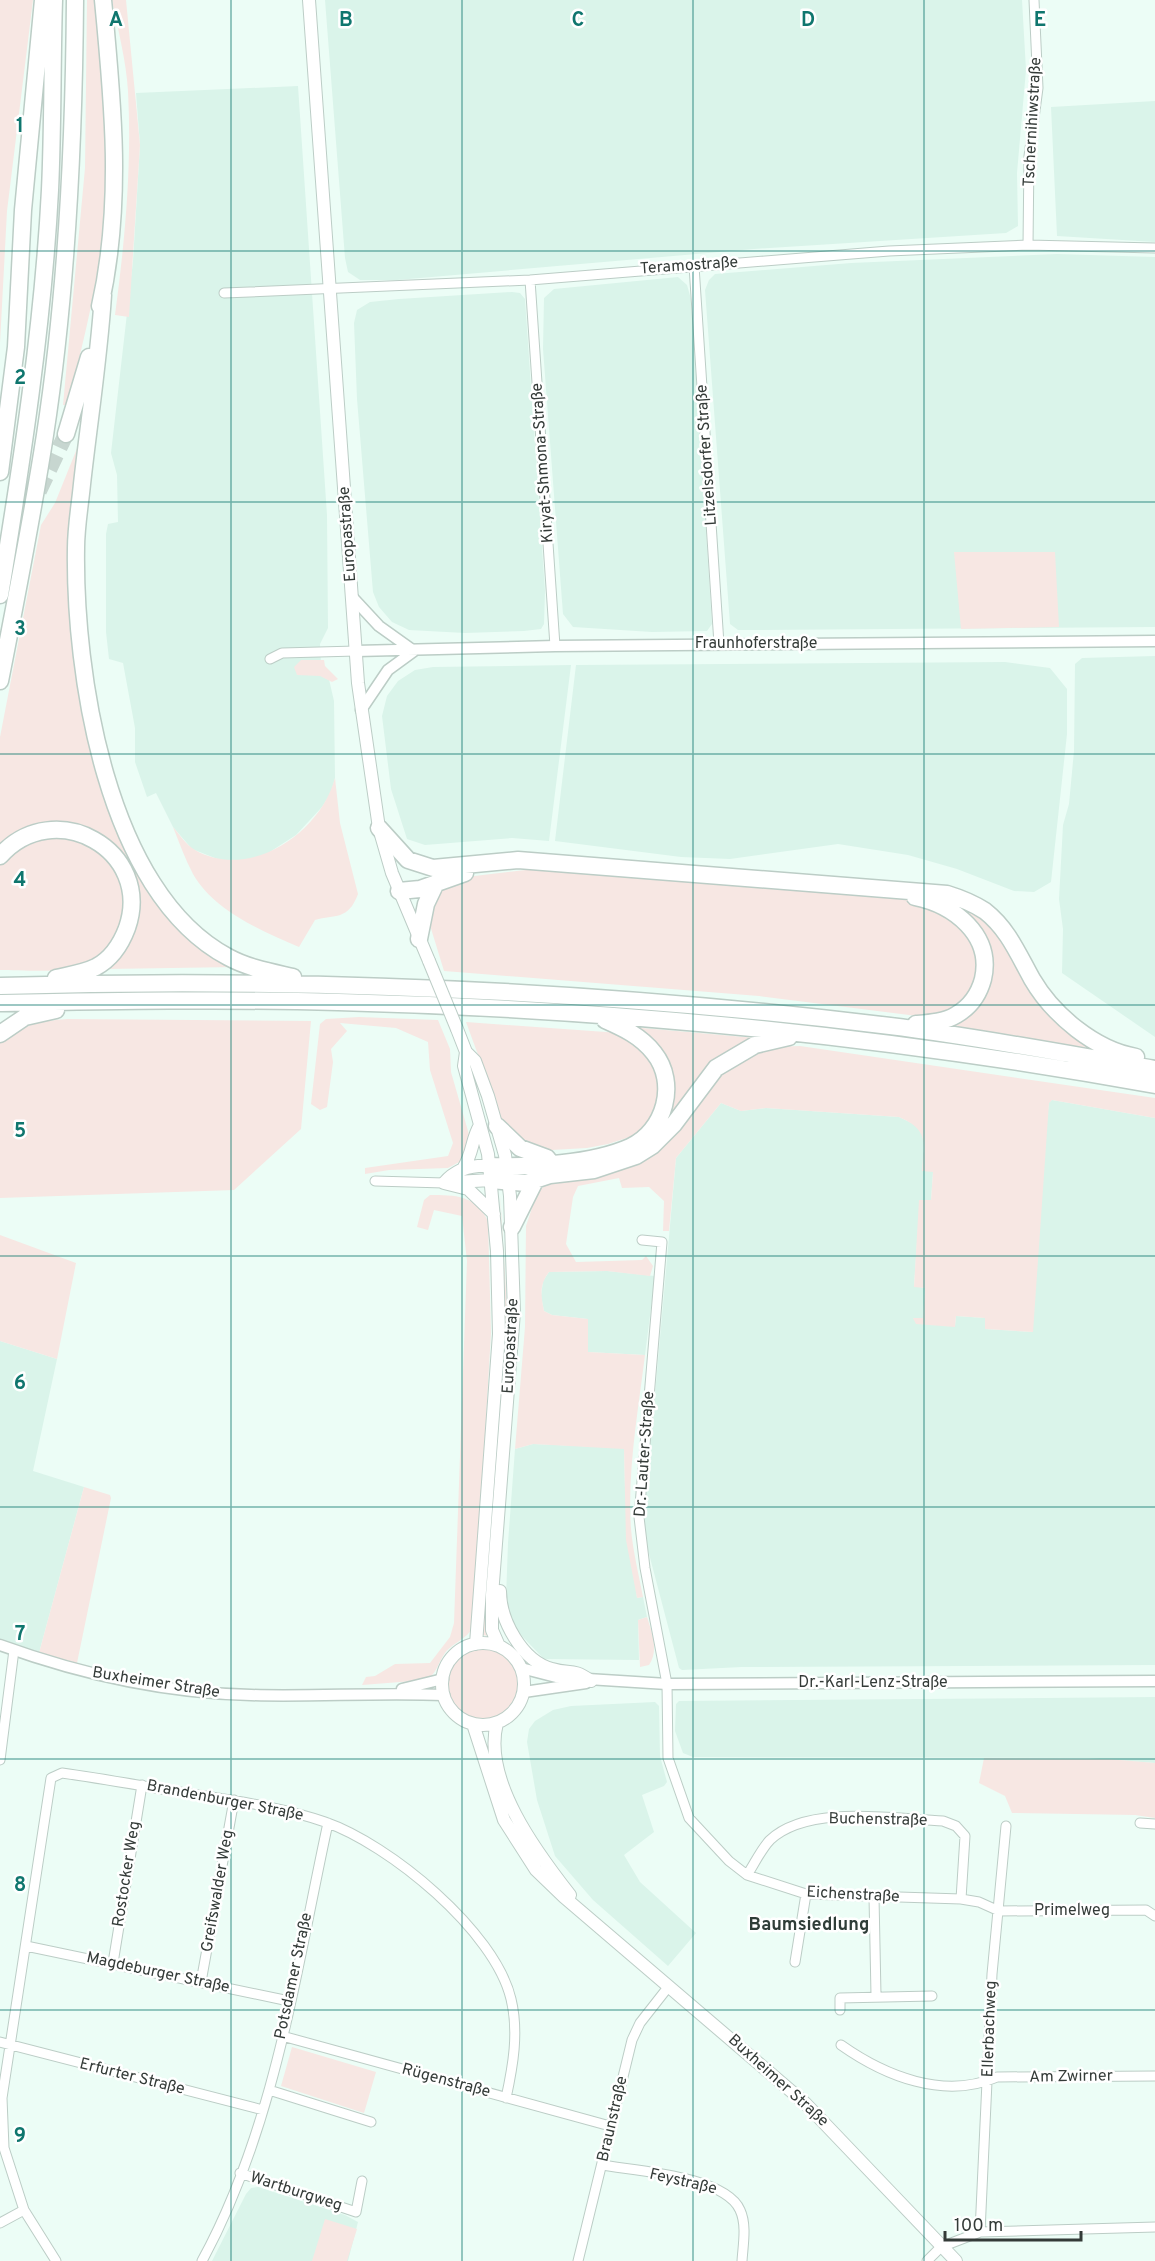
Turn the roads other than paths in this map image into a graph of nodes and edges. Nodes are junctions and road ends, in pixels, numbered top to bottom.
1 (43, 0) edge
2 (54, 0) edge
3 (75, 0) edge
4 (103, 0) edge
5 (309, 0) edge
6 (1034, 0) edge
7 (1028, 245) junction
8 (1155, 248) edge
9 (694, 266) junction
10 (531, 280) junction
11 (330, 288) junction
12 (224, 293) dead end
13 (103, 295) junction
14 (12, 378) junction
15 (0, 416) edge
16 (66, 434) tunnel mouth
17 (0, 472) edge
18 (0, 595) edge
19 (352, 598) junction
20 (1155, 641) edge
21 (718, 645) junction
22 (555, 646) junction
23 (356, 651) junction
24 (414, 651) junction
25 (270, 659) dead end
26 (0, 681) edge
27 (361, 710) junction
28 (379, 828) junction
29 (0, 856) edge
30 (440, 876) junction
31 (399, 891) junction
32 (419, 939) junction
33 (292, 981) junction
34 (23, 985) junction
35 (0, 986) edge
36 (339, 994) junction
37 (115, 1001) junction
38 (0, 1003) edge
39 (590, 1014) junction
40 (894, 1026) junction
41 (0, 1034) edge
42 (808, 1034) junction
43 (1155, 1061) edge
44 (1155, 1069) edge
45 (1155, 1085) edge
46 (489, 1125) junction
47 (551, 1163) junction
48 (463, 1169) junction
49 (490, 1173) junction
50 (507, 1174) junction
51 (535, 1180) junction
52 (375, 1181) dead end
53 (444, 1182) junction
54 (495, 1215) junction
55 (512, 1227) junction
56 (642, 1240) dead end
57 (495, 1560) junction
58 (476, 1644) junction
59 (0, 1645) edge
60 (499, 1646) junction
61 (14, 1650) junction
62 (521, 1668) junction
63 (443, 1679) junction
64 (591, 1681) junction
65 (1155, 1681) edge
66 (667, 1684) junction
67 (387, 1692) junction
68 (524, 1692) junction
69 (444, 1695) junction
70 (497, 1723) junction
71 (473, 1724) junction
72 (0, 1760) edge
73 (142, 1785) junction
74 (234, 1800) junction
75 (328, 1823) junction
76 (1140, 1823) dead end
77 (1155, 1824) edge
78 (1006, 1826) dead end
79 (747, 1875) junction
80 (806, 1894) junction
81 (874, 1898) junction
82 (961, 1899) junction
83 (999, 1911) junction
84 (586, 1915) junction
85 (1155, 1916) edge
86 (26, 1946) junction
87 (795, 1962) dead end
88 (113, 1963) junction
89 (201, 1982) junction
90 (669, 1986) junction
91 (876, 1995) junction
92 (932, 1996) dead end
93 (289, 2001) junction
94 (840, 2010) dead end
95 (282, 2036) junction
96 (0, 2043) edge
97 (841, 2045) dead end
98 (11, 2046) junction
99 (1155, 2076) edge
100 (988, 2081) junction
101 (269, 2090) junction
102 (506, 2098) junction
103 (263, 2110) junction
104 (371, 2122) dead end
105 (610, 2126) junction
106 (602, 2165) junction
107 (240, 2174) junction
108 (362, 2181) dead end
109 (24, 2210) junction
110 (0, 2223) edge
111 (1155, 2227) edge
112 (980, 2232) junction
113 (942, 2247) junction
114 (56, 2261) edge
115 (202, 2261) edge
116 (578, 2261) edge
117 (742, 2261) edge
118 (927, 2261) edge
119 (956, 2261) edge

1 - 14 highway
2 - 18 highway
3 - 26 highway
4 - 13 highway
5 - 11 main road, Europastraße
6 - 7 street, Tschernihiwstraße
7 - 8 street, Teramostraße
7 - 9 street, Teramostraße
9 - 10 street, Teramostraße
9 - 21 street, Litzelsdorfer Straße
10 - 11 street, Teramostraße
10 - 22 street, Kiryat-Shmona-Straße
11 - 12 street, Teramostraße
11 - 19 main road, Europastraße
13 - 16 highway
13 - 33 highway
14 - 15 highway
14 - 17 highway
19 - 23 main road, Europastraße
19 - 24 street
20 - 21 street, Fraunhoferstraße
21 - 22 street, Fraunhoferstraße
22 - 24 street, Fraunhoferstraße
23 - 24 street, Fraunhoferstraße
23 - 25 street
23 - 27 main road, Europastraße
24 - 27 street
27 - 28 main road, Europastraße
28 - 30 highway
28 - 31 main road, Europastraße
29 - 34 highway
30 - 31 highway
30 - 32 highway
30 - 40 highway
30 - 43 highway
31 - 32 main road, Europastraße
32 - 46 main road, Europastraße, bridge
33 - 34 highway
33 - 36 highway
34 - 35 highway
36 - 37 highway
36 - 39 highway
36 - 40 highway
37 - 38 highway
37 - 41 highway
39 - 42 highway
39 - 47 highway
40 - 44 highway
42 - 45 highway
42 - 51 highway
46 - 47 highway
46 - 48 main road
46 - 49 main road, Europastraße
46 - 50 main road, Europastraße
47 - 50 highway
48 - 49 main road
48 - 53 main road
49 - 50 highway
49 - 53 main road
49 - 54 main road, Europastraße
50 - 51 highway
50 - 55 main road, Europastraße
51 - 55 highway
52 - 53 street
53 - 54 main road
54 - 58 main road, Europastraße
55 - 57 main road, Europastraße
56 - 66 street, Dr.-Lauter-Straße
57 - 60 main road, Europastraße
57 - 64 main road
58 - 60 main road
58 - 63 main road
59 - 61 street, Buxheimer Straße
60 - 62 main road
61 - 67 street, Buxheimer Straße
61 - 72 street
62 - 64 street, Dr.-Karl-Lenz-Straße
62 - 68 main road
63 - 67 street, Buxheimer Straße
63 - 69 main road
64 - 66 street, Dr.-Karl-Lenz-Straße
64 - 68 street, Dr.-Karl-Lenz-Straße
65 - 66 street, Dr.-Karl-Lenz-Straße
66 - 79 street, Eichenstraße
67 - 69 street, Buxheimer Straße
68 - 70 main road
69 - 71 main road
70 - 71 main road
70 - 84 main road, Buxheimer Straße
71 - 84 main road, Buxheimer Straße
73 - 74 street, Brandenburger Straße
73 - 86 street, Brandenburger Straße
73 - 88 street, Rostocker Weg
74 - 75 street, Brandenburger Straße
74 - 89 street, Greifswalder Weg
75 - 93 street, Potsdamer Straße
75 - 102 street, Brandenburger Straße
76 - 77 street
78 - 83 street, Ellerbachweg
79 - 80 street, Eichenstraße
79 - 82 street, Buchenstraße
80 - 81 street, Eichenstraße
80 - 87 street
81 - 82 street, Eichenstraße
81 - 91 street
82 - 83 street, Eichenstraße
83 - 85 street, Primelweg
83 - 100 street, Ellerbachweg
84 - 90 main road, Buxheimer Straße
86 - 88 street, Magdeburger Straße
86 - 98 street
88 - 89 street, Magdeburger Straße
89 - 93 street, Magdeburger Straße
90 - 105 street, Braunstraße
90 - 113 main road, Buxheimer Straße
91 - 92 street
91 - 94 street
93 - 95 street, Potsdamer Straße
95 - 101 street, Potsdamer Straße
95 - 102 street, Rügenstraße
96 - 98 street, Erfurter Straße
97 - 100 street, Am Zwirner
98 - 103 street, Erfurter Straße
98 - 109 street
99 - 100 street, Am Zwirner
100 - 112 street, Ellerbachweg
101 - 103 street, Potsdamer Straße
101 - 104 street
102 - 105 street, Rügenstraße
103 - 107 street, Potsdamer Straße
105 - 106 street, Braunstraße
106 - 116 street, Braunstraße
106 - 117 street, Feystraße
107 - 108 street, Wartburgweg
107 - 115 street, Potsdamer Straße
109 - 110 street
109 - 114 street
111 - 112 street
112 - 113 street
113 - 118 street
113 - 119 main road, Buxheimer Straße

